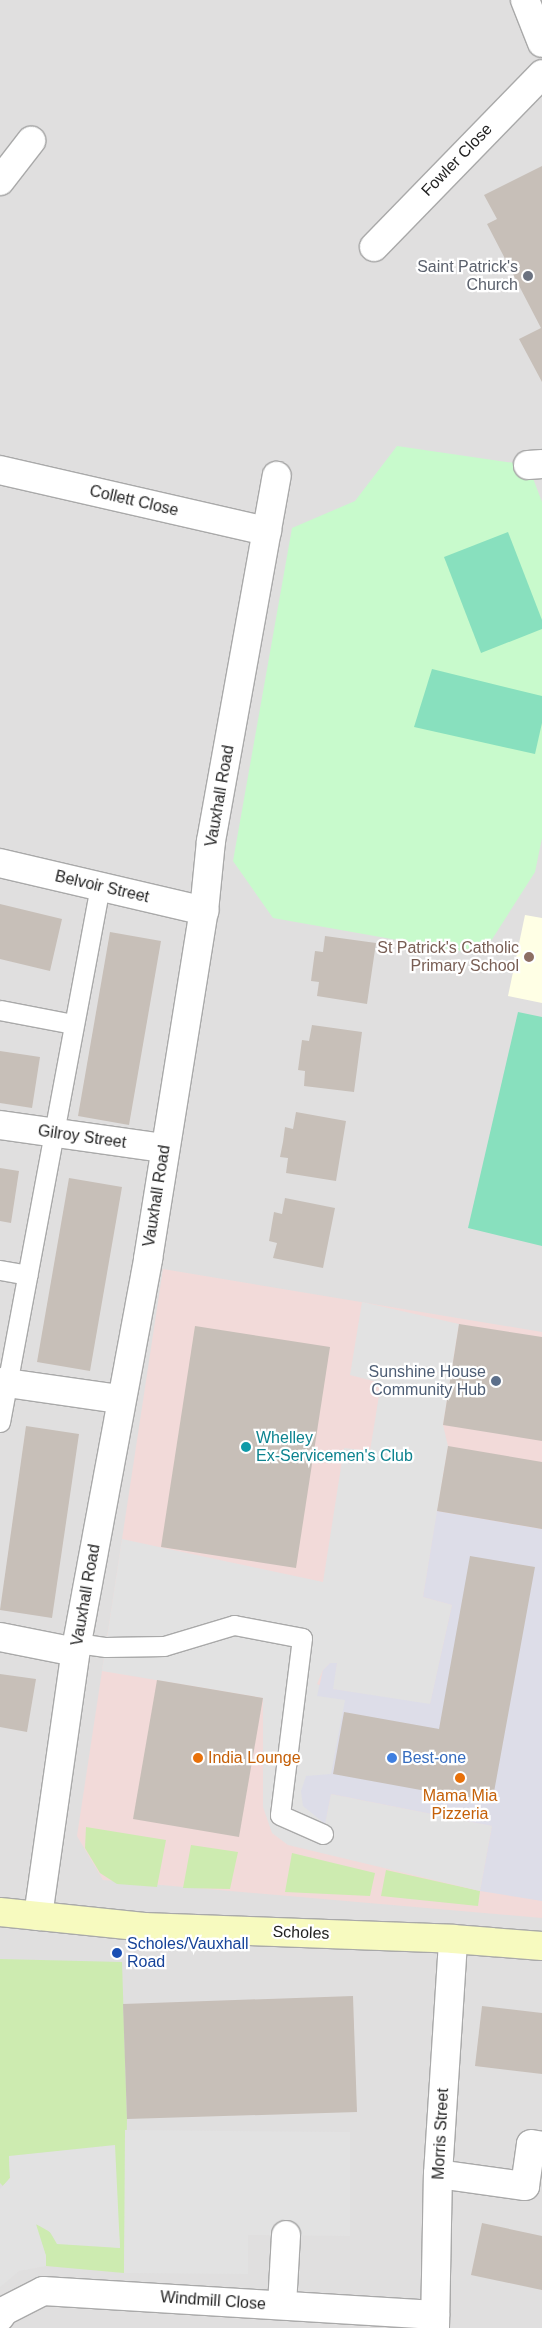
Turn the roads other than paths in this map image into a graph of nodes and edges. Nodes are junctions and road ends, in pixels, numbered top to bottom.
1 (525, 0) edge
2 (542, 43) edge
3 (542, 74) edge
4 (31, 141) dead end
5 (0, 181) edge
6 (374, 247) dead end
7 (0, 470) edge
8 (278, 476) dead end
9 (267, 531) junction
10 (0, 863) edge
11 (100, 886) junction
12 (204, 911) junction
13 (0, 1010) edge
14 (73, 1024) junction
15 (0, 1126) edge
16 (52, 1132) junction
17 (164, 1148) junction
18 (0, 1270) edge
19 (28, 1275) junction
20 (4, 1382) edge
21 (120, 1398) junction
22 (0, 1422) edge
23 (0, 1637) edge
24 (76, 1647) junction
25 (322, 1834) dead end
26 (0, 1912) edge
27 (38, 1916) junction
28 (453, 1940) junction
29 (542, 1946) edge
30 (542, 2146) edge
31 (438, 2174) junction
32 (286, 2235) dead end
33 (282, 2305) junction
34 (0, 2317) edge
35 (435, 2321) edge

1 - 2 street
3 - 6 street, Fowler Close
4 - 5 street
7 - 9 street, Collett Close
8 - 9 street, Vauxhall Road
9 - 12 street, Vauxhall Road
10 - 11 street, Belvoir Street
11 - 12 street, Belvoir Street
11 - 14 lane
12 - 17 street, Vauxhall Road
13 - 14 lane
14 - 16 lane
15 - 16 street, Gilroy Street
16 - 17 street, Gilroy Street
16 - 19 lane
17 - 21 street, Vauxhall Road
18 - 19 lane
19 - 20 lane
20 - 21 street
20 - 22 lane
21 - 24 street, Vauxhall Road
23 - 24 street
24 - 25 lane
24 - 27 street, Vauxhall Road
26 - 27 main road, Scholes
27 - 28 main road, Scholes
28 - 29 main road, Scholes
28 - 31 street, Morris Street
30 - 31 street
31 - 35 street, Morris Street
32 - 33 street
33 - 34 street, Windmill Close
33 - 35 street, Windmill Close

